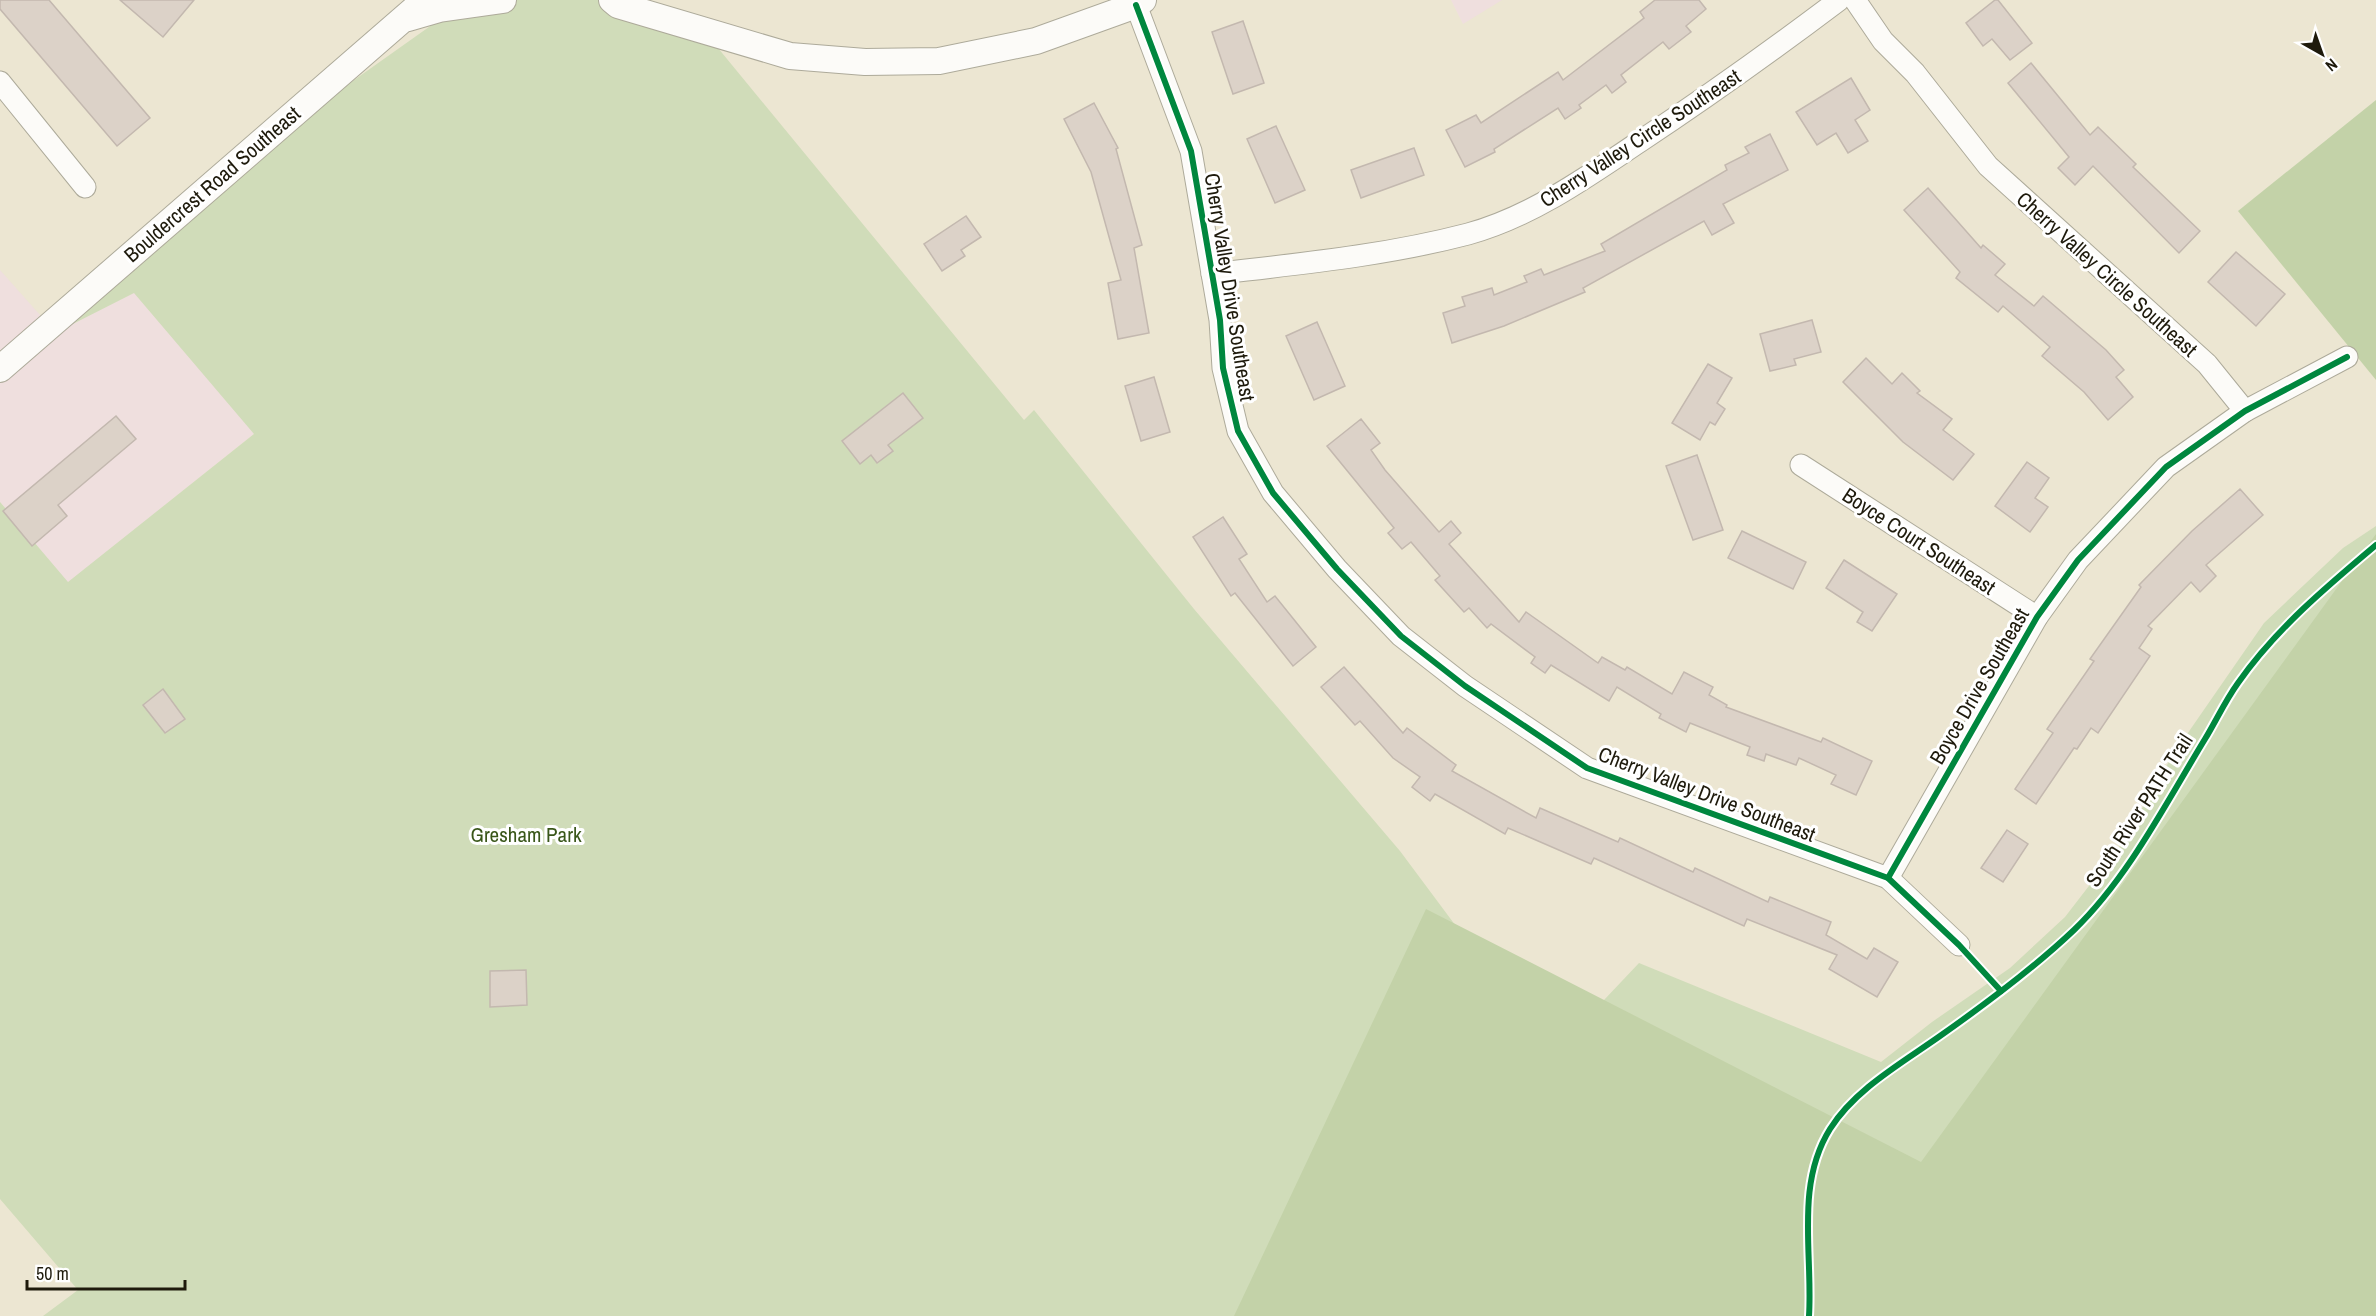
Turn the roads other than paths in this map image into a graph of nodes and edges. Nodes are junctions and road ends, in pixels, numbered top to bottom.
1 (425, 0) edge
2 (503, 0) edge
3 (589, 0) edge
4 (1839, 0) edge
5 (1855, 0) edge
6 (615, 2) edge
7 (1140, 3) edge
8 (402, 20) junction
9 (0, 82) edge
10 (85, 187) dead end
11 (1212, 274) junction
12 (2347, 357) dead end
13 (0, 369) edge
14 (2245, 411) junction
15 (1802, 465) dead end
16 (2037, 616) junction
17 (1888, 878) junction
18 (1959, 945) dead end

1 - 8 street, Bouldercrest Road Southeast
2 - 8 street
3 - 6 street
4 - 11 street, Cherry Valley Circle Southeast
5 - 14 street, Cherry Valley Circle Southeast
6 - 7 street
7 - 11 street, Cherry Valley Drive Southeast
8 - 13 street, Bouldercrest Road Southeast
9 - 10 street
11 - 17 street, Cherry Valley Drive Southeast
12 - 14 street, Boyce Drive Southeast
14 - 16 street, Boyce Drive Southeast
15 - 16 street, Boyce Court Southeast
16 - 17 street, Boyce Drive Southeast
17 - 18 street, Cherry Valley Drive Southeast

